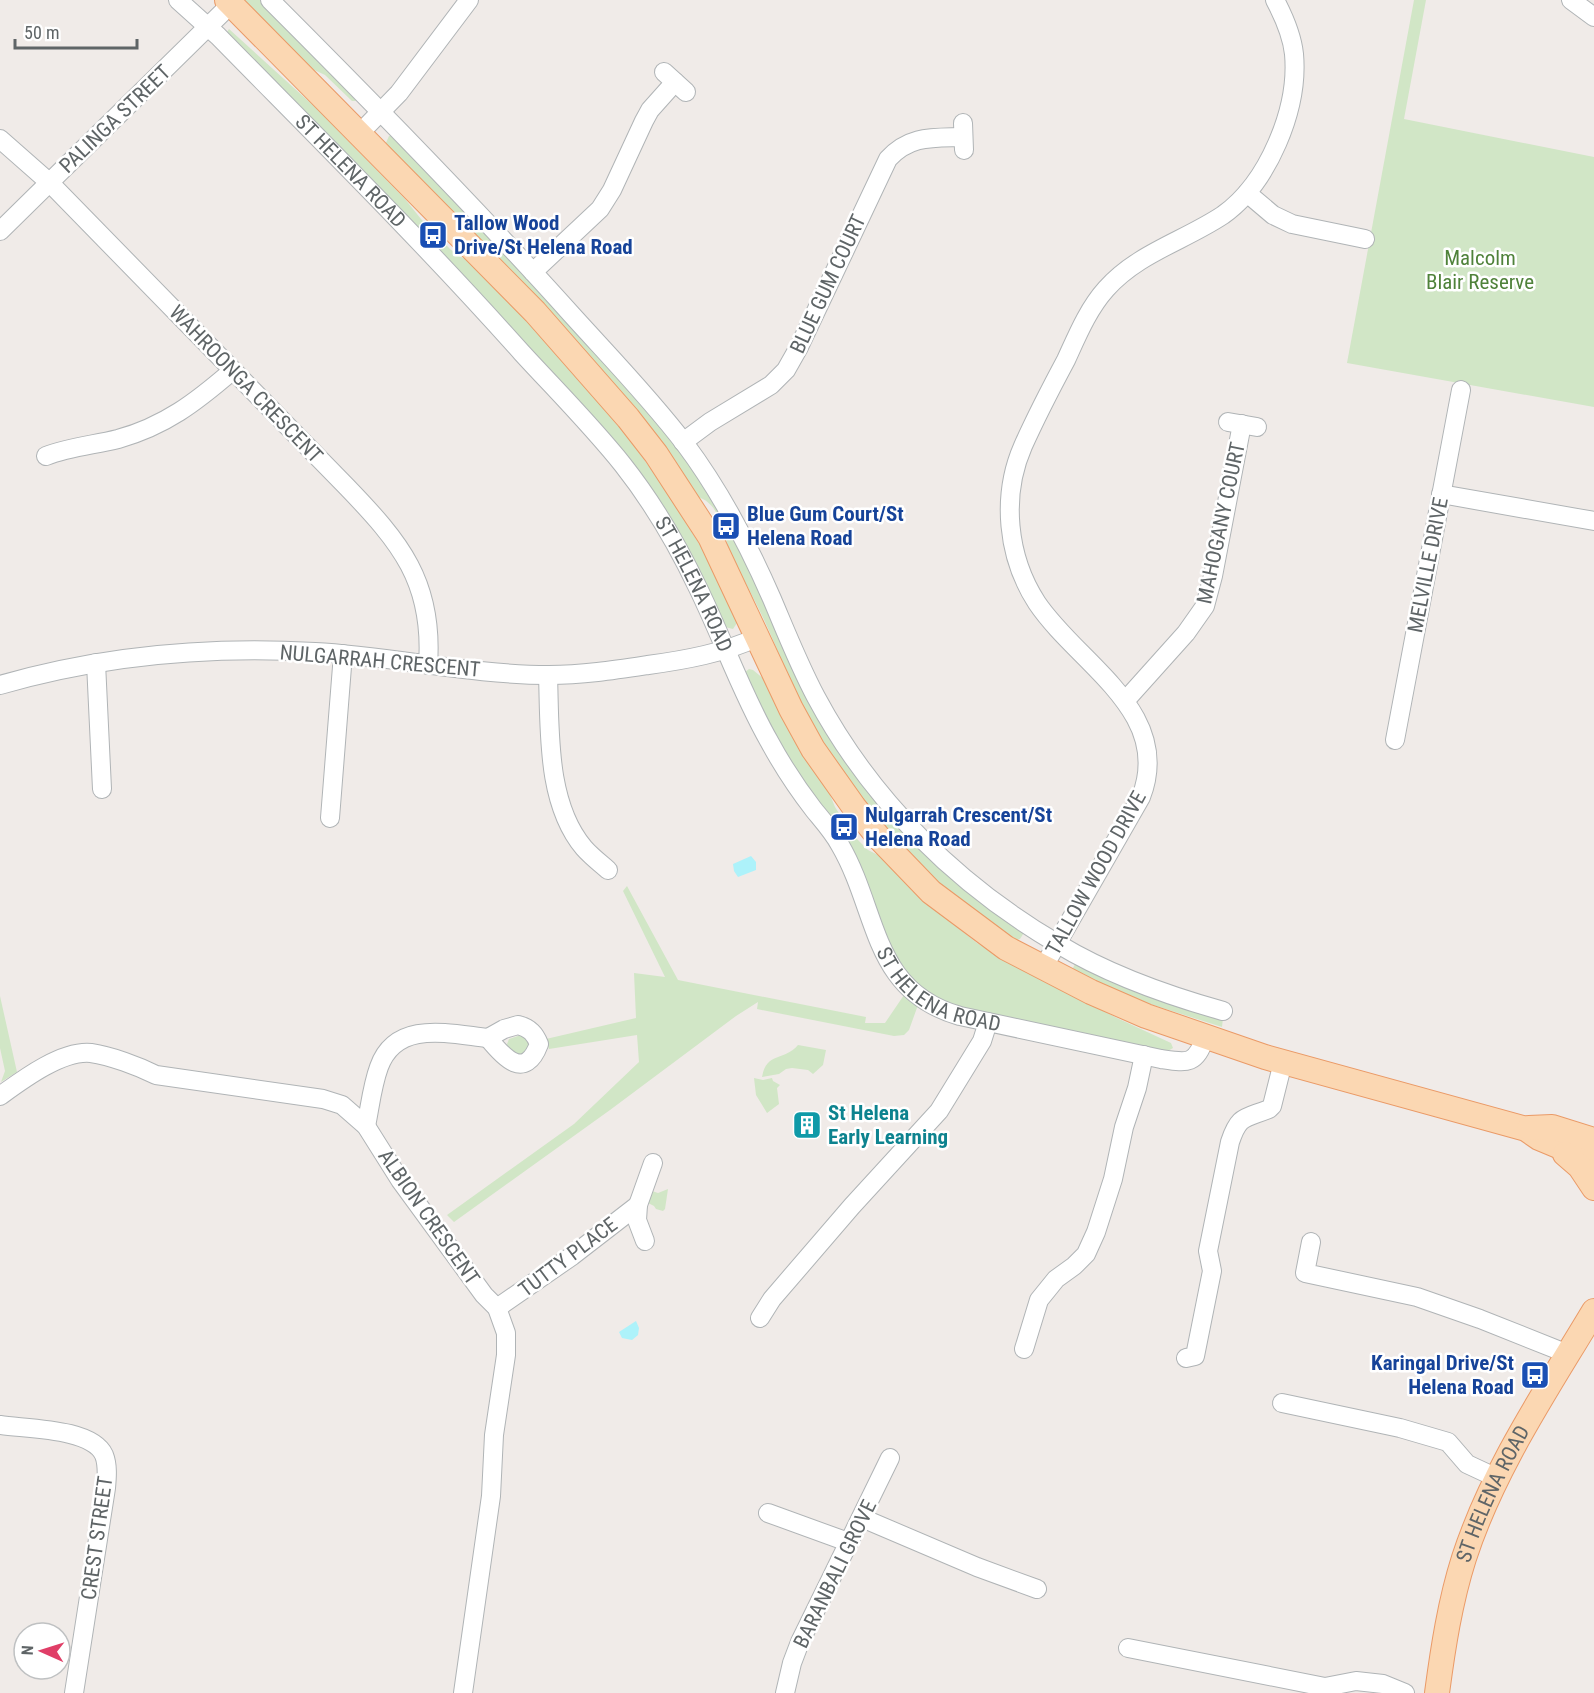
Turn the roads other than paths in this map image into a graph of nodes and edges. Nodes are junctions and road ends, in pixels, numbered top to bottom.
1 (178, 0) edge
2 (270, 0) edge
3 (469, 0) edge
4 (1275, 0) edge
5 (1571, 0) edge
6 (229, 2) edge
7 (1594, 17) edge
8 (208, 27) junction
9 (675, 82) dead end
10 (381, 112) junction
11 (359, 134) junction
12 (963, 137) dead end
13 (0, 139) edge
14 (50, 183) junction
15 (1248, 193) junction
16 (0, 231) edge
17 (1365, 239) dead end
18 (533, 272) junction
19 (232, 371) junction
20 (1461, 390) dead end
21 (1242, 424) dead end
22 (683, 442) junction
23 (46, 456) dead end
24 (1442, 494) junction
25 (1594, 521) edge
26 (758, 637) junction
27 (725, 650) junction
28 (343, 654) junction
29 (96, 663) junction
30 (428, 664) junction
31 (548, 675) junction
32 (0, 685) edge
33 (1125, 701) junction
34 (1395, 740) dead end
35 (102, 789) dead end
36 (330, 818) dead end
37 (608, 870) dead end
38 (1057, 944) junction
39 (1043, 968) junction
40 (1223, 1011) dead end
41 (988, 1022) junction
42 (488, 1038) dead end
43 (1205, 1038) junction
44 (1144, 1055) junction
45 (1283, 1062) junction
46 (0, 1096) edge
47 (366, 1126) junction
48 (1527, 1129) junction
49 (1594, 1140) edge
50 (1554, 1145) junction
51 (1594, 1161) edge
52 (653, 1163) dead end
53 (1594, 1188) edge
54 (638, 1205) junction
55 (645, 1241) dead end
56 (1311, 1242) dead end
57 (497, 1308) junction
58 (1594, 1311) edge
59 (760, 1318) dead end
60 (1024, 1349) dead end
61 (1568, 1354) junction
62 (1186, 1359) dead end
63 (1282, 1403) dead end
64 (0, 1425) edge
65 (890, 1458) dead end
66 (1497, 1478) junction
67 (768, 1513) dead end
68 (862, 1518) junction
69 (848, 1542) junction
70 (1037, 1589) dead end
71 (1128, 1648) dead end
72 (74, 1693) edge
73 (463, 1693) edge
74 (785, 1693) edge
75 (1405, 1693) edge
76 (1437, 1693) edge

1 - 8 street, ST HELENA ROAD
2 - 10 street
3 - 10 street
4 - 15 street, TALLOW WOOD DRIVE
5 - 7 street
6 - 8 street, PALINGA STREET
6 - 11 main road, ST HELENA ROAD
8 - 14 street, PALINGA STREET
8 - 27 street, ST HELENA ROAD
9 - 18 street
10 - 11 street
10 - 18 street
11 - 26 main road, ST HELENA ROAD
12 - 22 street, BLUE GUM COURT
13 - 14 street, WAHROONGA CRESCENT
14 - 16 street, PALINGA STREET
14 - 19 street, WAHROONGA CRESCENT
15 - 17 street
15 - 33 street, TALLOW WOOD DRIVE
18 - 22 street
19 - 23 street
19 - 30 street, WAHROONGA CRESCENT
20 - 24 street, MELVILLE DRIVE
21 - 33 street, MAHOGANY COURT
22 - 38 street
24 - 25 street
24 - 34 street, MELVILLE DRIVE
26 - 27 street, NULGARRAH CRESCENT
26 - 39 main road, ST HELENA ROAD
27 - 31 street, NULGARRAH CRESCENT
27 - 41 street, ST HELENA ROAD
28 - 29 street, NULGARRAH CRESCENT
28 - 30 street, NULGARRAH CRESCENT
28 - 36 street
29 - 32 street, NULGARRAH CRESCENT
29 - 35 street
30 - 31 street, NULGARRAH CRESCENT
31 - 37 street
33 - 38 street, TALLOW WOOD DRIVE
38 - 39 street, TALLOW WOOD DRIVE
38 - 40 street
39 - 43 main road, ST HELENA ROAD
41 - 44 street, ST HELENA ROAD
41 - 59 street
42 - 47 street
43 - 44 street, ST HELENA ROAD
43 - 45 main road, ST HELENA ROAD
44 - 60 street
45 - 48 main road, ST HELENA ROAD
45 - 62 street
46 - 47 street, ALBION CRESCENT
47 - 57 street, ALBION CRESCENT
48 - 49 main road, ST HELENA ROAD
48 - 50 main road, ST HELENA ROAD
50 - 51 main road, ST HELENA ROAD
50 - 53 main road
52 - 54 street, TUTTY PLACE
54 - 55 street, TUTTY PLACE
54 - 57 street, TUTTY PLACE
56 - 61 street
57 - 73 street, ALBION CRESCENT
58 - 61 main road, ST HELENA ROAD
61 - 66 main road, ST HELENA ROAD
63 - 66 street
64 - 72 street, CREST STREET
65 - 68 street, BARANBALI GROVE
66 - 76 main road, ST HELENA ROAD
67 - 69 street
68 - 69 street, BARANBALI GROVE
68 - 70 street
69 - 74 street, BARANBALI GROVE
71 - 75 street

